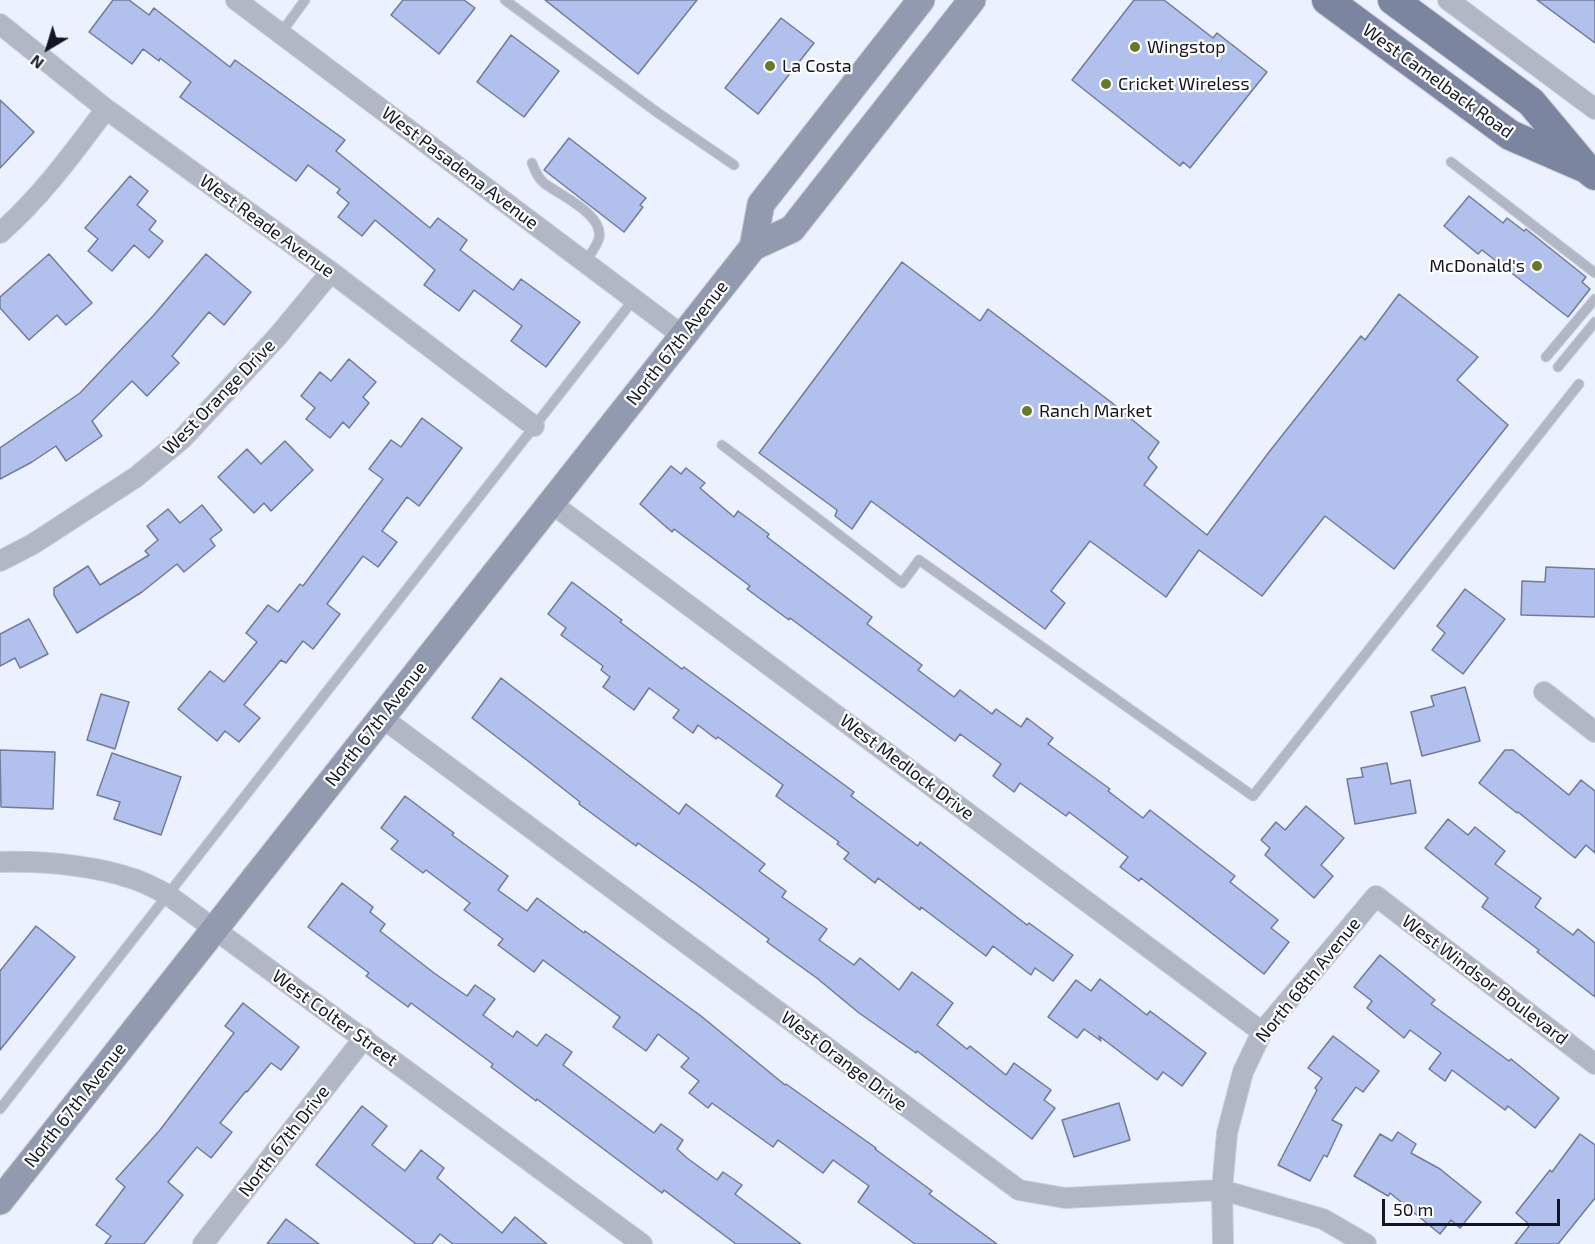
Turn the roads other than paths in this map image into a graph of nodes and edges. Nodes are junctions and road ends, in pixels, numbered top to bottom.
1 (236, 0) edge
2 (305, 0) edge
3 (505, 0) edge
4 (921, 0) edge
5 (972, 0) edge
6 (1327, 0) edge
7 (1393, 0) edge
8 (1448, 0) edge
9 (0, 24) edge
10 (280, 33) junction
11 (106, 109) junction
12 (1595, 109) edge
13 (1451, 162) dead end
14 (532, 163) dead end
15 (734, 165) dead end
16 (1590, 171) edge
17 (0, 232) edge
18 (753, 247) junction
19 (585, 262) junction
20 (331, 272) junction
21 (1595, 273) edge
22 (634, 299) junction
23 (1595, 299) edge
24 (1595, 322) edge
25 (683, 336) junction
26 (1546, 357) dead end
27 (1558, 367) dead end
28 (1580, 384) dead end
29 (534, 426) junction
30 (722, 446) dead end
31 (551, 503) junction
32 (0, 561) edge
33 (1544, 692) dead end
34 (381, 717) junction
35 (1595, 732) edge
36 (0, 862) edge
37 (168, 895) junction
38 (1376, 896) joint
39 (214, 929) junction
40 (1262, 1032) junction
41 (364, 1038) junction
42 (1595, 1064) edge
43 (0, 1109) edge
44 (1222, 1190) junction
45 (0, 1201) edge
46 (203, 1244) edge
47 (642, 1244) edge
48 (1223, 1244) edge
49 (1366, 1244) edge

1 - 10 street, West Pasadena Avenue
2 - 10 lane
3 - 15 lane
4 - 18 main road, North 67th Avenue
5 - 18 main road, North 67th Avenue
6 - 16 main road, West Camelback Road
7 - 16 main road, West Camelback Road
8 - 12 street
9 - 11 street, West Reade Avenue
10 - 19 street, West Pasadena Avenue
11 - 17 street
11 - 20 street, West Reade Avenue
13 - 21 lane
14 - 19 lane
18 - 25 main road, North 67th Avenue
19 - 22 street, West Pasadena Avenue
20 - 29 street, West Reade Avenue
20 - 32 street, West Orange Drive
22 - 25 street, West Pasadena Avenue
22 - 29 lane
23 - 26 lane
24 - 27 lane
25 - 31 main road, North 67th Avenue
28 - 30 lane
29 - 37 lane
31 - 34 main road, North 67th Avenue
31 - 40 street, West Medlock Drive
33 - 35 street
34 - 39 main road, North 67th Avenue
34 - 44 street, West Orange Drive
36 - 37 street, West Colter Street
37 - 39 street, West Colter Street
37 - 43 lane
38 - 40 street, North 68th Avenue
38 - 42 street, West Windsor Boulevard
39 - 41 street, West Colter Street
39 - 45 main road, North 67th Avenue
40 - 44 street, North 68th Avenue
41 - 46 street, North 67th Drive
41 - 47 street, West Colter Street
44 - 48 street, North 68th Avenue
44 - 49 street, West Orange Drive

